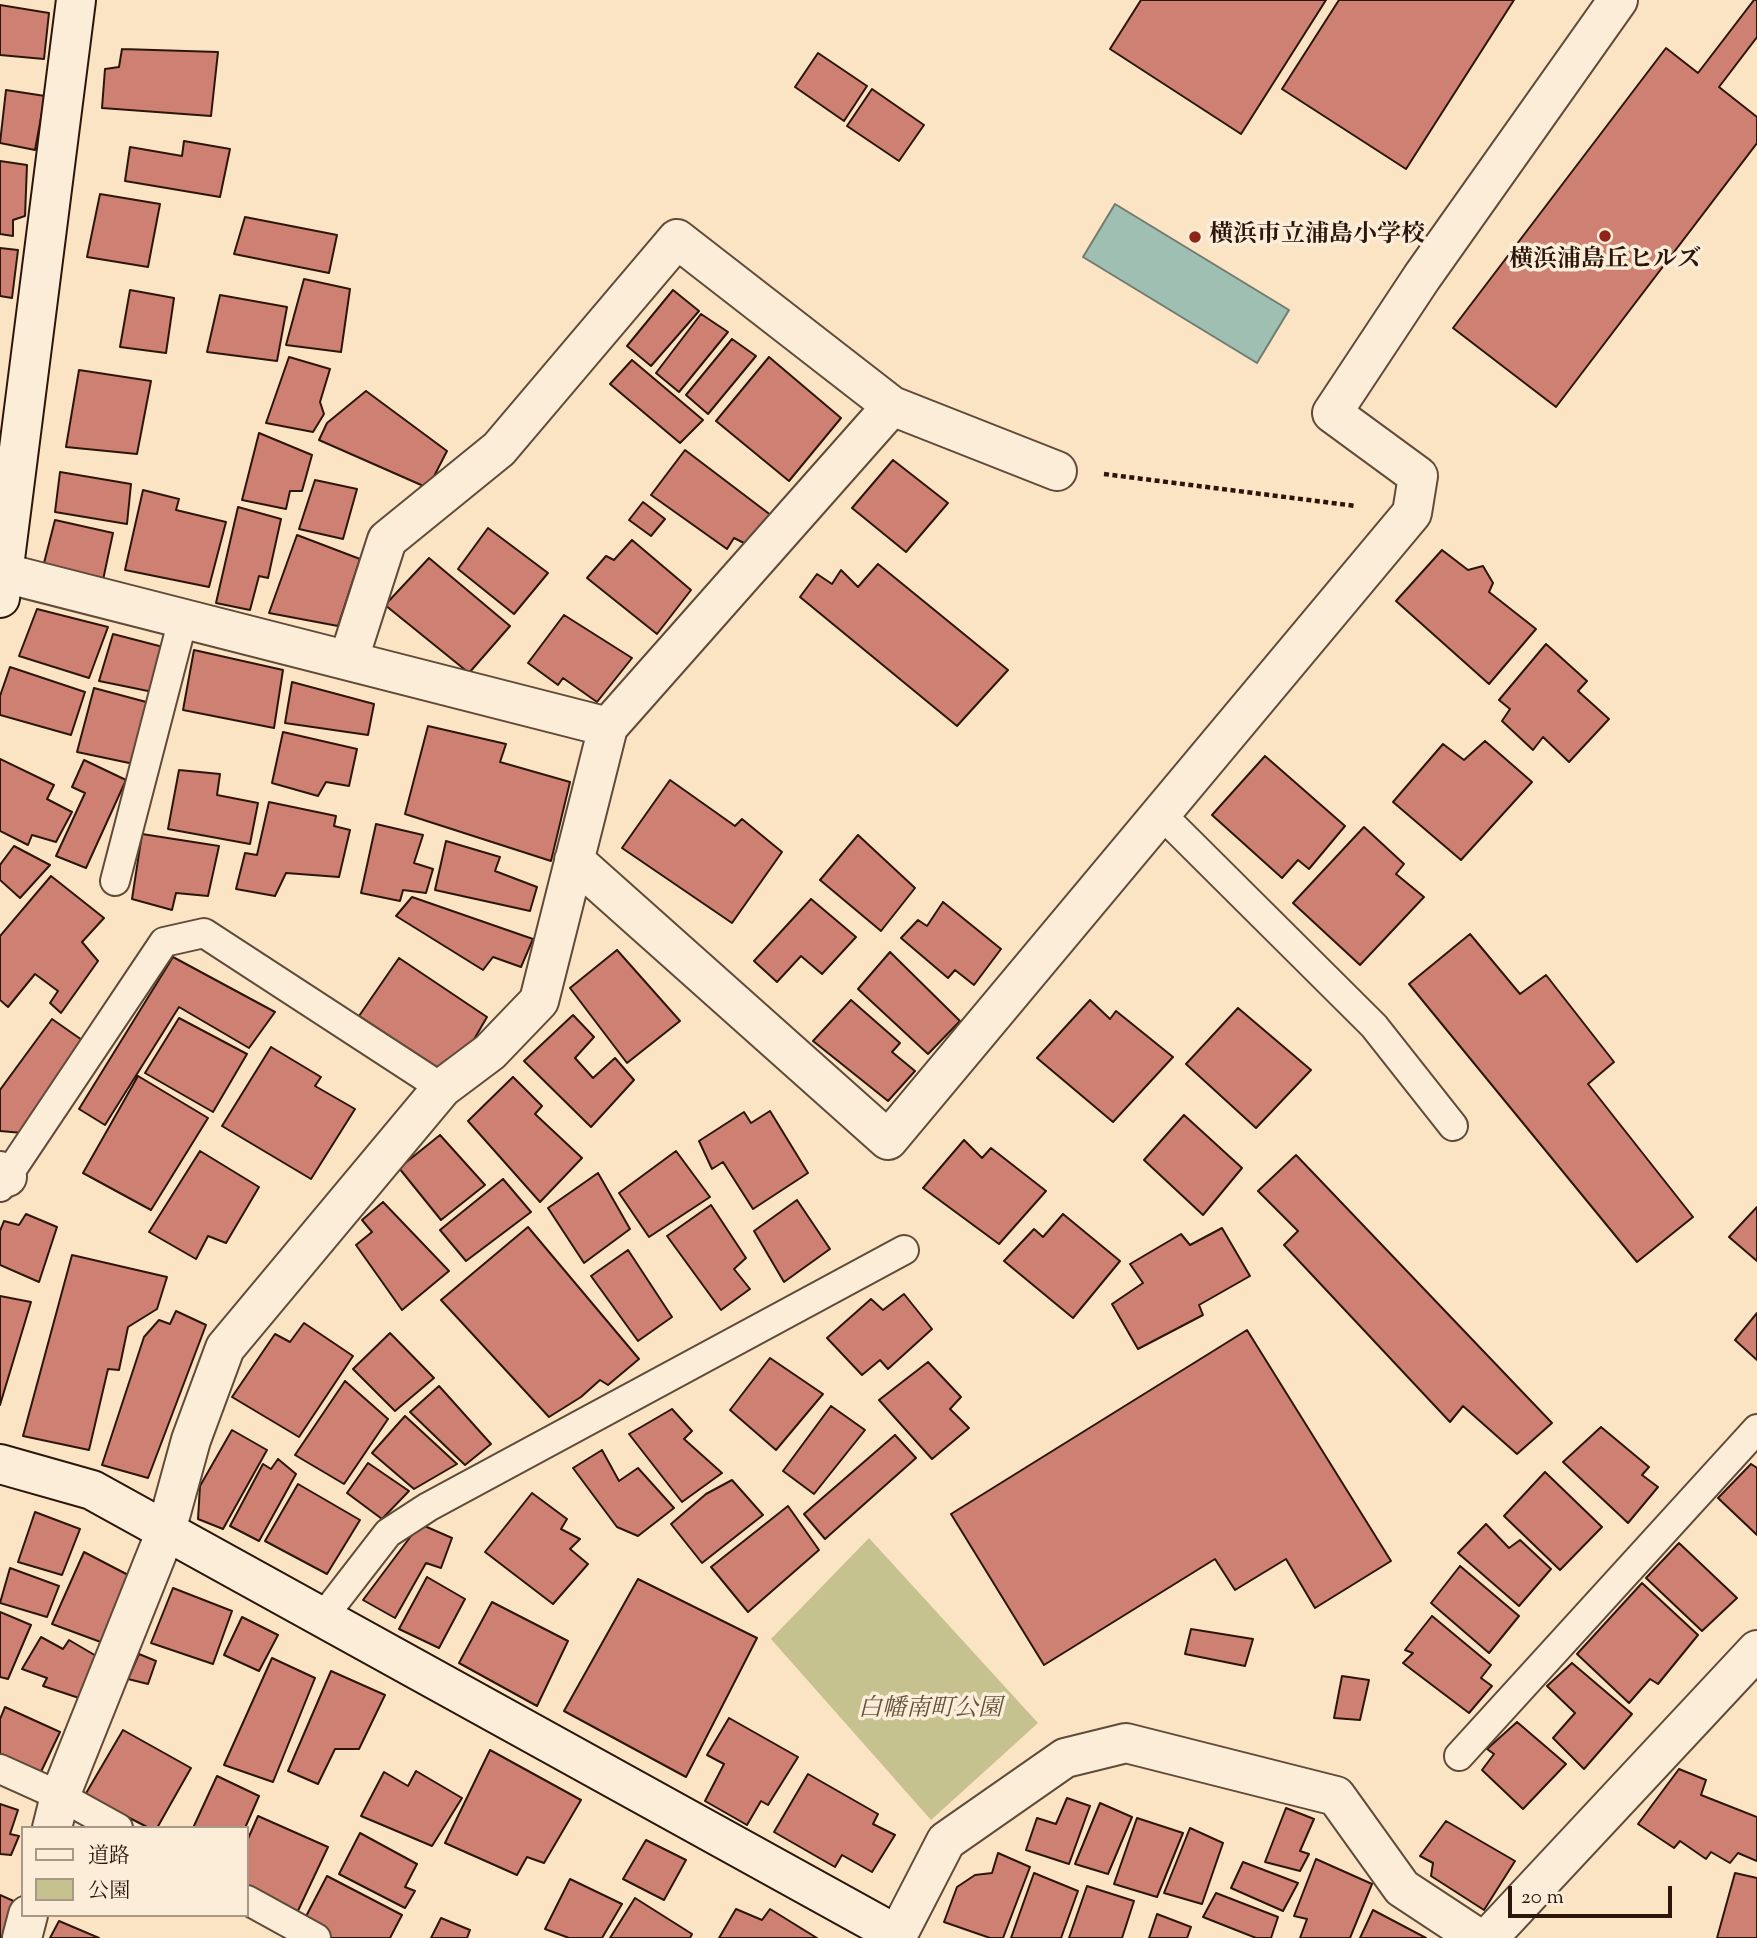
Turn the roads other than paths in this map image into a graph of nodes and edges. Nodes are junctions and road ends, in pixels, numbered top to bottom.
1 (76, 0) edge
2 (1618, 0) edge
3 (892, 406) junction
4 (1057, 471) road end
5 (1, 589) edge
6 (183, 619) junction
7 (351, 661) junction
8 (608, 727) junction
9 (1161, 814) junction
10 (575, 860) junction
11 (115, 881) dead end
12 (442, 1088) junction
13 (1453, 1126) dead end
14 (2, 1178) edge
15 (904, 1250) dead end
16 (1757, 1429) edge
17 (0, 1464) edge
18 (166, 1531) junction
19 (323, 1617) junction
20 (1757, 1650) edge
21 (1459, 1756) dead end
22 (0, 1769) edge
23 (56, 1812) edge
24 (109, 1826) edge
25 (248, 1901) edge
26 (27, 1917) edge
27 (900, 1937) edge
28 (22, 1938) edge
29 (316, 1938) edge
30 (1478, 1938) edge
31 (1488, 1938) edge

1 - 5 street
2 - 9 street
3 - 4 street
3 - 7 street
3 - 8 street
5 - 6 street
6 - 7 street
6 - 11 lane
7 - 8 street
8 - 10 street
9 - 10 street
9 - 13 lane
10 - 12 street
12 - 14 lane
12 - 18 street
15 - 19 lane
16 - 21 lane
17 - 18 street
18 - 19 street
18 - 23 street
19 - 27 street
20 - 31 street
22 - 23 lane
23 - 24 lane
25 - 29 lane
26 - 28 street
27 - 30 street

